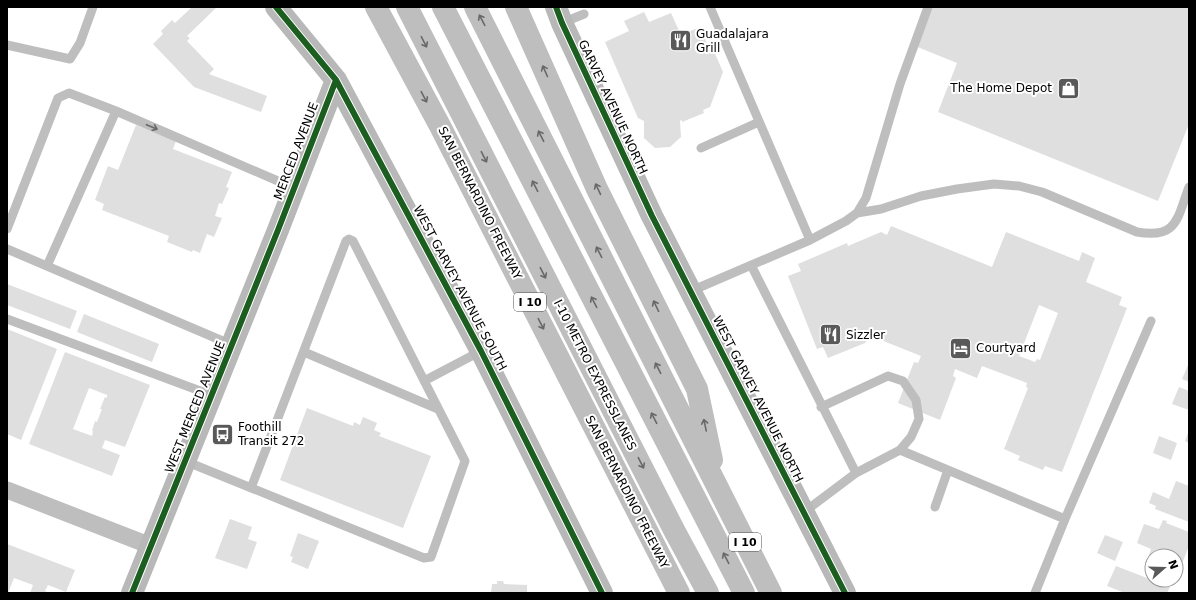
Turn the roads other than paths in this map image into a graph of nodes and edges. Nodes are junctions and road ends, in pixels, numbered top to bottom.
1 (93, 7) edge
2 (276, 7) edge
3 (406, 7) edge
4 (443, 7) edge
5 (475, 7) edge
6 (516, 7) edge
7 (710, 7) edge
8 (928, 7) edge
9 (377, 9) edge
10 (584, 14) dead end
11 (559, 15) edge
12 (7, 45) edge
13 (336, 80) junction
14 (116, 111) junction
15 (759, 122) junction
16 (701, 148) dead end
17 (1189, 187) edge
18 (294, 188) junction
19 (857, 213) junction
20 (652, 216) joint
21 (7, 229) edge
22 (278, 230) joint
23 (810, 240) junction
24 (7, 249) edge
25 (751, 265) junction
26 (47, 266) junction
27 (690, 291) junction
28 (7, 319) edge
29 (1152, 321) dead end
30 (232, 345) junction
31 (481, 351) junction
32 (304, 352) junction
33 (424, 381) junction
34 (211, 395) junction
35 (821, 407) junction
36 (438, 409) junction
37 (900, 450) junction
38 (185, 461) junction
39 (948, 470) junction
40 (856, 474) junction
41 (251, 488) junction
42 (7, 490) edge
43 (719, 491) junction
44 (935, 507) dead end
45 (804, 512) junction
46 (1065, 519) junction
47 (151, 546) junction
48 (132, 593) edge
49 (602, 593) edge
50 (679, 593) edge
51 (708, 593) edge
52 (744, 593) edge
53 (771, 593) edge
54 (845, 593) edge
55 (1034, 593) edge

1 - 12 lane
2 - 13 street, WEST GARVEY AVENUE SOUTH
3 -> 51 highway, I-10 METRO EXPRESSLANES
52 -> 4 highway
43 -> 5 highway, I 10
43 -> 6 highway
7 - 15 lane
8 - 19 lane
9 -> 50 highway, SAN BERNARDINO FREEWAY / I 10
10 - 11 lane
11 - 20 street, GARVEY AVENUE NORTH
13 - 18 street, MERCED AVENUE
13 - 31 street, WEST GARVEY AVENUE SOUTH
14 -> 18 lane
14 - 21 lane
14 - 26 lane
15 - 16 lane
15 - 23 lane
17 - 19 lane
18 - 22 street, MERCED AVENUE
19 - 23 lane
20 - 27 street, WEST GARVEY AVENUE NORTH
22 - 30 street, WEST MERCED AVENUE
23 - 25 lane
24 - 26 lane
25 - 27 lane
25 - 35 lane
26 - 30 lane
27 - 45 street, WEST GARVEY AVENUE NORTH
28 - 34 lane
29 - 46 lane
30 - 34 street, WEST MERCED AVENUE
31 - 33 lane
31 - 49 street, WEST GARVEY AVENUE SOUTH
32 - 33 lane
32 - 36 lane
32 - 41 lane
33 - 36 lane
34 - 38 street, WEST MERCED AVENUE
35 - 37 lane
35 - 40 lane
36 - 41 lane
37 - 39 lane
37 - 40 lane
38 - 41 lane
38 - 47 street, WEST MERCED AVENUE
39 - 44 lane
39 - 46 lane
40 - 45 lane
42 - 47 street
43 - 53 highway, I 10
45 - 54 street, WEST GARVEY AVENUE NORTH
46 - 55 lane
47 - 48 street, WEST MERCED AVENUE

